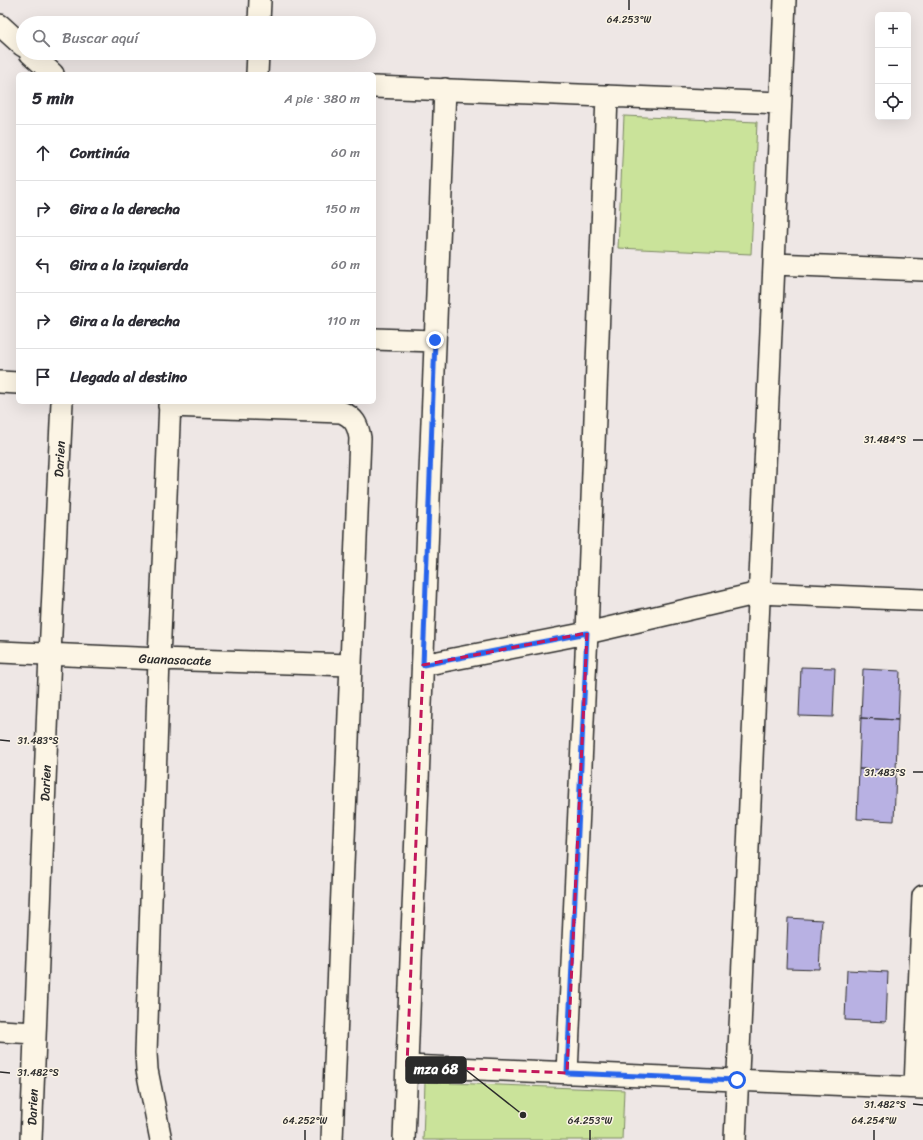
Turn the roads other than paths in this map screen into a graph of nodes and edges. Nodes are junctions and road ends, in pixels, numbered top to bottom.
1 (260, 0) edge
2 (785, 0) edge
3 (259, 16) edge
4 (0, 25) edge
5 (16, 40) edge
6 (38, 60) edge
7 (258, 60) edge
8 (51, 72) edge
9 (257, 72) edge
10 (376, 87) edge
11 (445, 90) junction
12 (608, 96) junction
13 (780, 103) junction
14 (774, 264) junction
15 (923, 270) edge
16 (376, 339) edge
17 (435, 340) junction
18 (0, 382) edge
19 (16, 383) edge
20 (62, 404) edge
21 (170, 404) edge
22 (759, 593) junction
23 (923, 600) edge
24 (587, 633) junction
25 (0, 652) edge
26 (50, 654) junction
27 (159, 659) junction
28 (350, 665) junction
29 (423, 665) junction
30 (923, 896) edge
31 (922, 924) edge
32 (0, 1031) edge
33 (35, 1033) junction
34 (407, 1066) junction
35 (567, 1073) junction
36 (737, 1080) junction
37 (919, 1087) edge
38 (31, 1140) edge
39 (160, 1140) edge
40 (332, 1140) edge
41 (404, 1140) edge
42 (735, 1140) edge

1 - 3 street
2 - 13 street
4 - 5 street
6 - 8 street
7 - 9 street
10 - 11 street
11 - 12 street
11 - 17 street
12 - 13 street
12 - 24 street
13 - 14 street
14 - 15 street
14 - 22 street
16 - 17 street
17 - 29 street
18 - 19 street
20 - 26 street, Darien
21 - 27 street
21 - 28 street
22 - 23 street
22 - 24 street
22 - 36 street
24 - 29 street
24 - 35 street
25 - 26 street, Guanasacate
26 - 27 street, Guanasacate
26 - 33 street, Darien
27 - 28 street, Guanasacate
27 - 39 street
28 - 40 street
29 - 34 street
30 - 31 street
31 - 37 street
32 - 33 street
33 - 38 street, Darien
34 - 35 street
34 - 41 street
35 - 36 street
36 - 37 street
36 - 42 street

